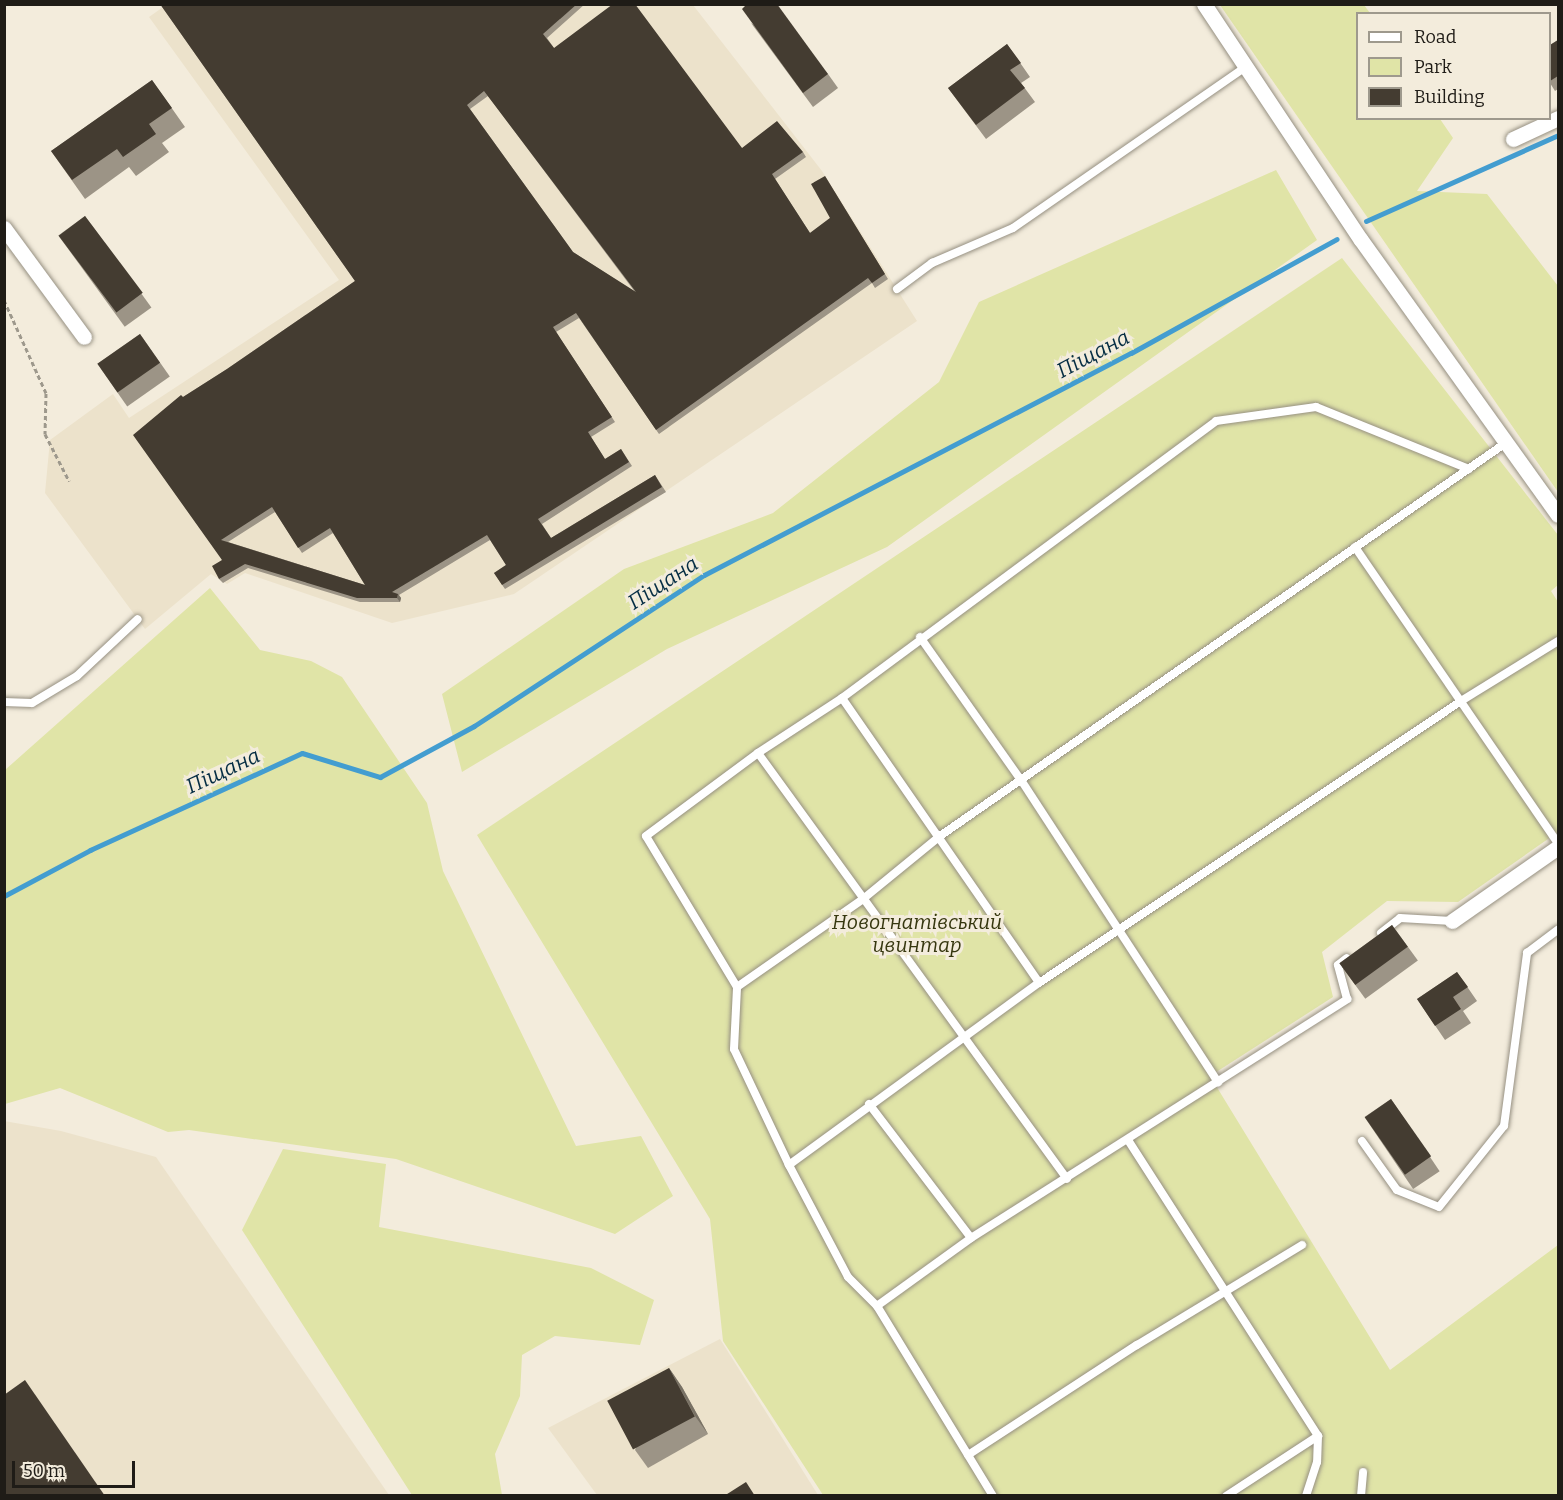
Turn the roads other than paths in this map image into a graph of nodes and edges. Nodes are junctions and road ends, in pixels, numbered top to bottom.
1 (1204, 4) edge
2 (1247, 66) junction
3 (1558, 117) edge
4 (1513, 139) dead end
5 (4, 228) edge
6 (897, 289) dead end
7 (84, 337) dead end
8 (1508, 442) junction
9 (1469, 469) junction
10 (1558, 515) edge
11 (1355, 547) junction
12 (138, 619) dead end
13 (920, 637) junction
14 (1558, 641) edge
15 (842, 698) junction
16 (1461, 701) junction
17 (4, 702) edge
18 (758, 753) junction
19 (1021, 780) junction
20 (940, 837) junction
21 (1558, 845) edge
22 (863, 899) junction
23 (1452, 921) joint
24 (1120, 929) junction
25 (1558, 930) edge
26 (1374, 938) edge
27 (1356, 952) edge
28 (1039, 983) junction
29 (737, 987) junction
30 (965, 1036) junction
31 (1218, 1082) junction
32 (868, 1104) junction
33 (1128, 1140) junction
34 (1362, 1141) dead end
35 (789, 1165) junction
36 (1067, 1179) junction
37 (970, 1238) junction
38 (1302, 1245) dead end
39 (1225, 1290) junction
40 (877, 1306) junction
41 (1318, 1436) junction
42 (968, 1455) junction
43 (1363, 1472) dead end
44 (993, 1496) edge
45 (1226, 1496) edge
46 (1306, 1496) edge
47 (1361, 1496) edge

1 - 2 street
2 - 6 lane
2 - 8 street
3 - 4 street
5 - 7 street
8 - 9 lane
8 - 10 street
9 - 11 lane
9 - 13 lane
11 - 16 lane
11 - 19 lane
12 - 17 lane
13 - 15 lane
13 - 19 lane
14 - 16 lane
15 - 18 lane
15 - 20 lane
16 - 21 lane
16 - 24 lane
18 - 22 lane
18 - 29 lane
19 - 20 lane
19 - 24 lane
20 - 22 lane
20 - 28 lane
21 - 23 street
22 - 29 lane
22 - 30 lane
23 - 26 lane
24 - 28 lane
24 - 31 lane
25 - 34 lane
27 - 31 lane
28 - 30 lane
29 - 35 lane
30 - 32 lane
30 - 36 lane
31 - 33 lane
32 - 35 lane
32 - 37 lane
33 - 36 lane
33 - 39 lane
35 - 40 lane
36 - 37 lane
37 - 40 lane
38 - 39 lane
39 - 41 lane
39 - 42 lane
40 - 42 lane
41 - 45 lane
41 - 46 lane
42 - 44 lane
43 - 47 lane

